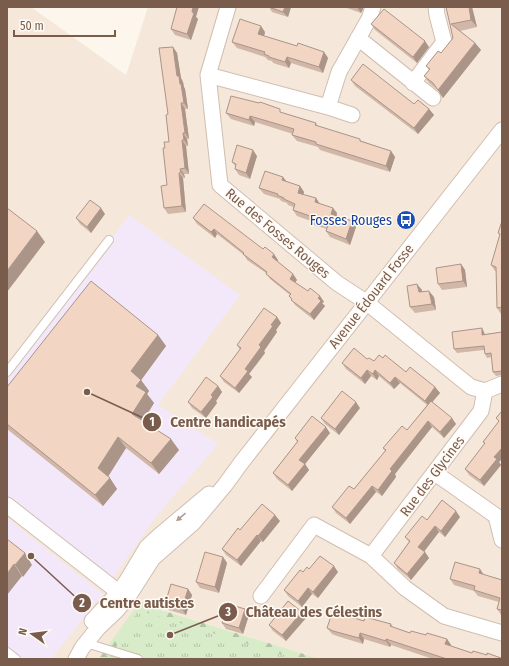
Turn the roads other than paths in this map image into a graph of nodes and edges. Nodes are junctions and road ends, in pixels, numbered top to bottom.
1 (228, 7) edge
2 (373, 7) edge
3 (436, 7) edge
4 (358, 38) junction
5 (208, 75) junction
6 (414, 83) junction
7 (433, 98) dead end
8 (328, 107) junction
9 (352, 115) dead end
10 (502, 130) edge
11 (108, 240) dead end
12 (366, 302) junction
13 (7, 372) edge
14 (502, 384) edge
15 (485, 391) junction
16 (435, 473) junction
17 (7, 505) edge
18 (502, 540) edge
19 (371, 556) junction
20 (122, 596) junction
21 (261, 596) dead end
22 (102, 618) junction
23 (502, 633) edge
24 (86, 643) junction
25 (7, 652) edge
26 (16, 659) edge
27 (68, 659) edge
28 (76, 659) edge
29 (138, 659) edge

1 - 5 street, Rue des Fosses Rouges
2 - 4 street
3 - 6 street
4 - 6 street
4 - 8 street
5 - 8 street
5 - 12 street, Rue des Fosses Rouges
6 - 7 street
8 - 9 street
10 - 12 street, Avenue Édouard Fosse
11 - 13 lane
12 - 15 street, Rue des Fosses Rouges
12 - 20 street, Avenue Édouard Fosse
14 - 15 street
15 - 16 street, Rue des Glycines
16 - 18 street
16 - 19 street, Rue des Glycines
17 - 20 street
19 - 21 street
19 - 23 street
20 - 22 street, Avenue Édouard Fosse
22 - 24 street, Avenue Édouard Fosse
22 - 27 street, Avenue Édouard Fosse
24 - 28 street, Avenue Édouard Fosse
24 - 29 lane
25 - 26 lane

